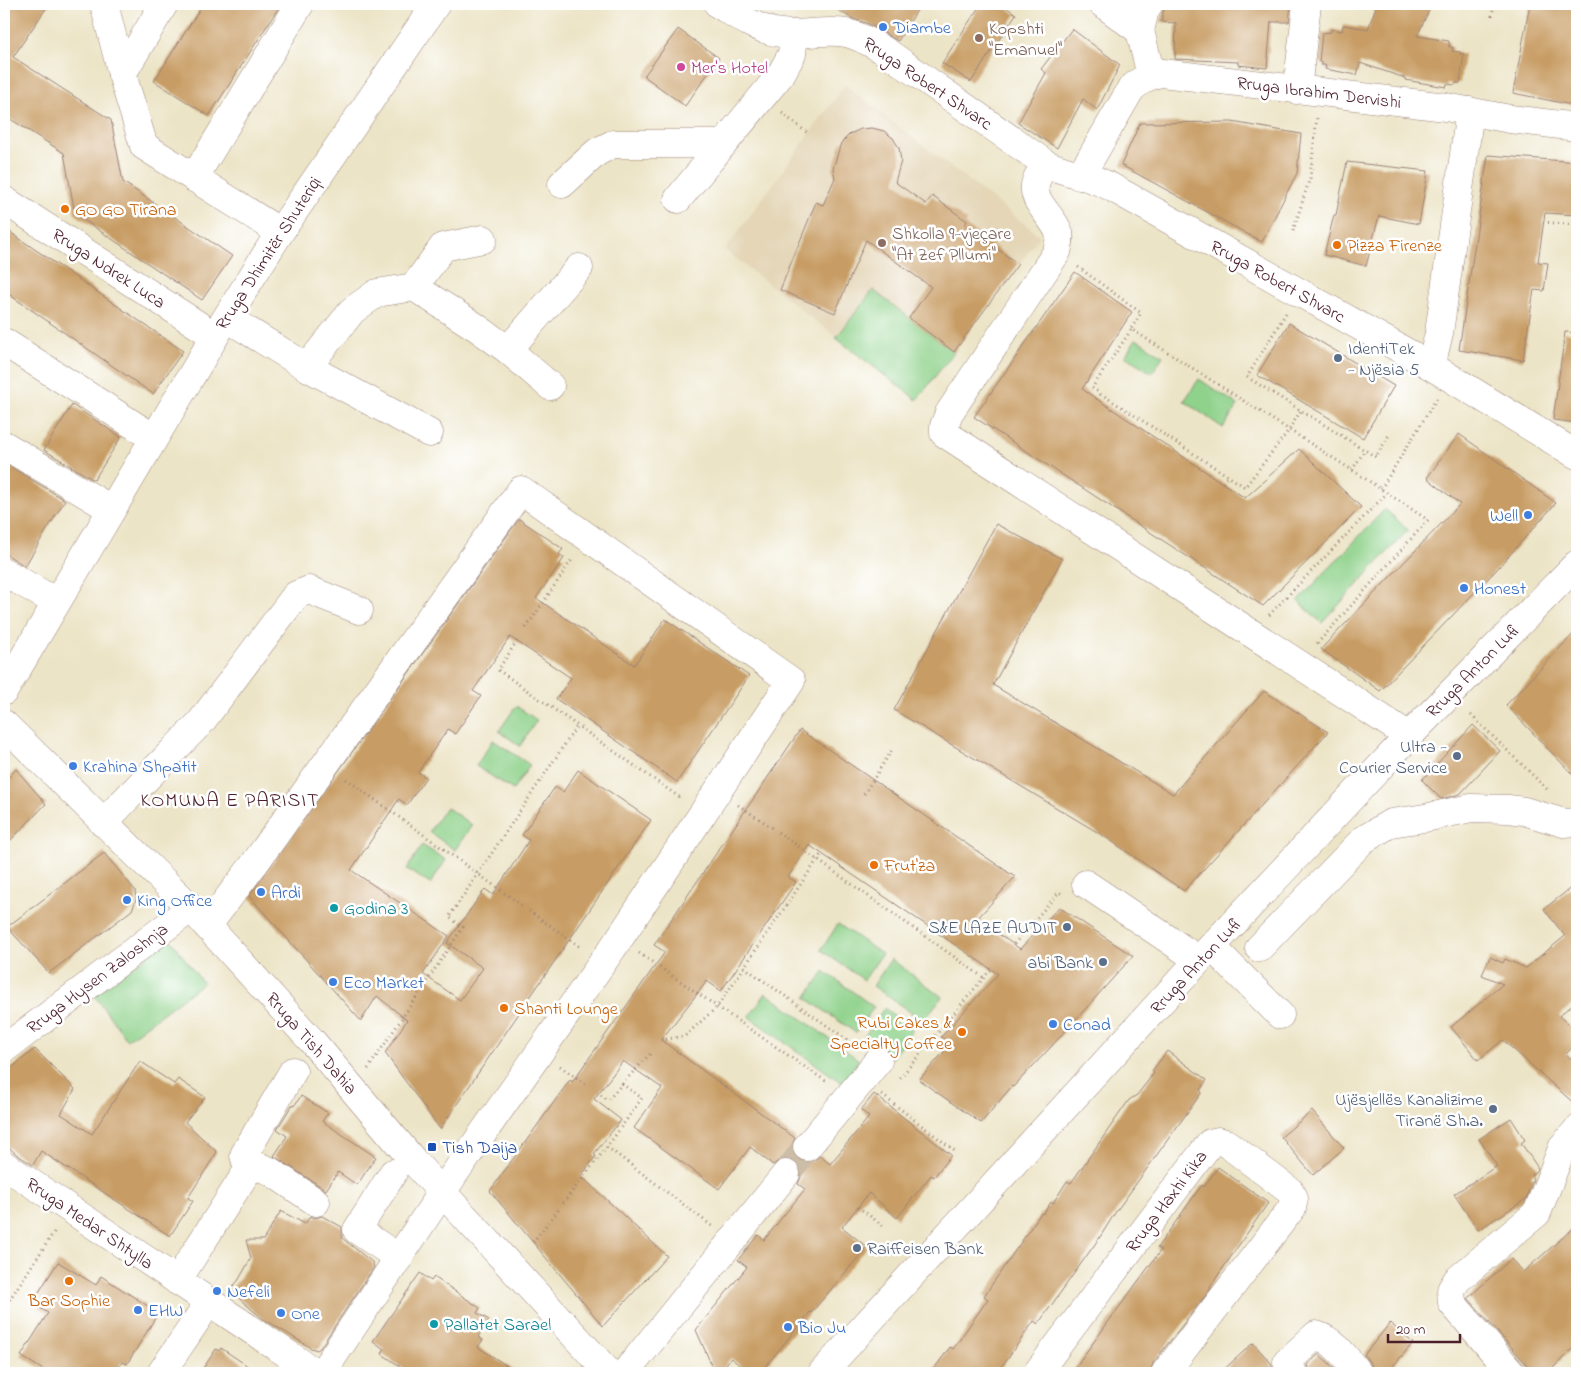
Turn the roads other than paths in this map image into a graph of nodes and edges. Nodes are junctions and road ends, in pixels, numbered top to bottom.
1 (104, 4) edge
2 (164, 4) edge
3 (300, 4) edge
4 (436, 4) edge
5 (718, 4) edge
6 (1103, 4) edge
7 (1149, 4) edge
8 (1307, 4) edge
9 (1140, 31) junction
10 (794, 34) junction
11 (122, 74) junction
12 (1151, 75) junction
13 (1308, 91) junction
14 (1470, 111) junction
15 (1577, 127) edge
16 (723, 144) junction
17 (1046, 164) junction
18 (1079, 176) junction
19 (194, 178) junction
20 (562, 184) dead end
21 (678, 199) dead end
22 (4, 200) edge
23 (280, 232) junction
24 (483, 239) dead end
25 (580, 268) dead end
26 (414, 287) junction
27 (221, 327) junction
28 (4, 342) edge
29 (508, 350) junction
30 (307, 367) junction
31 (1440, 372) junction
32 (550, 386) dead end
33 (429, 433) dead end
34 (154, 438) junction
35 (4, 444) edge
36 (1577, 455) edge
37 (112, 510) junction
38 (1577, 564) edge
39 (4, 572) edge
40 (56, 602) junction
41 (360, 610) dead end
42 (4, 691) edge
43 (4, 724) edge
44 (1408, 736) junction
45 (1577, 822) edge
46 (103, 823) junction
47 (1086, 884) dead end
48 (199, 917) junction
49 (1259, 948) dead end
50 (1205, 954) junction
51 (1280, 1016) dead end
52 (4, 1049) edge
53 (293, 1071) dead end
54 (863, 1080) road end
55 (1577, 1130) edge
56 (807, 1147) tunnel mouth
57 (4, 1165) edge
58 (248, 1170) junction
59 (394, 1173) dead end
60 (786, 1174) tunnel mouth
61 (442, 1192) junction
62 (316, 1202) dead end
63 (399, 1258) junction
64 (177, 1281) junction
65 (209, 1302) junction
66 (1355, 1368) edge
67 (161, 1373) edge
68 (316, 1373) edge
69 (322, 1373) edge
70 (610, 1373) edge
71 (625, 1373) edge
72 (822, 1373) edge
73 (1037, 1373) edge
74 (1165, 1373) edge
75 (1293, 1373) edge
76 (1512, 1373) edge

1 - 11 street
2 - 11 street
3 - 19 street
4 - 23 street, Rruga Dhimitër Shuteriqi
5 - 10 street, Rruga Robert Shvarc
6 - 9 street
7 - 9 street
8 - 13 street
9 - 12 street
10 - 16 street
10 - 17 street, Rruga Robert Shvarc
11 - 19 street
12 - 13 street, Rruga Ibrahim Dervishi
12 - 18 street
13 - 14 street, Rruga Ibrahim Dervishi
14 - 15 street, Rruga Ibrahim Dervishi
14 - 31 street
16 - 20 street
16 - 21 street
17 - 18 street, Rruga Robert Shvarc
17 - 44 street
18 - 31 street, Rruga Robert Shvarc
19 - 23 street
22 - 27 street, Rruga Ndrek Luca
23 - 27 street, Rruga Dhimitër Shuteriqi
24 - 26 street
25 - 29 street
26 - 29 street
26 - 30 street
27 - 30 street, Rruga Ndrek Luca
27 - 34 street, Rruga Dhimitër Shuteriqi
28 - 34 street
29 - 32 street
30 - 33 street, Rruga Ndrek Luca
31 - 36 street, Rruga Robert Shvarc
34 - 37 street, Rruga Dhimitër Shuteriqi
35 - 37 street
37 - 40 street, Rruga Dhimitër Shuteriqi
38 - 44 street, Rruga Anton Lufi
39 - 40 street
40 - 42 street, Rruga Dhimitër Shuteriqi
41 - 46 street
43 - 46 street, Rruga Tish Dahia
44 - 50 street, Rruga Anton Lufi
45 - 49 street
46 - 48 street, Rruga Tish Dahia
47 - 50 street
48 - 52 street, Rruga Hysen Zaloshnja
48 - 61 street, Rruga Tish Dahia
48 - 61 street, Rruga Hysen Zaloshnja
50 - 51 street
50 - 72 street, Rruga Anton Lufi
53 - 58 street
54 - 56 street
55 - 76 street
57 - 64 street, Rruga Medar Shtylla
58 - 62 street
58 - 64 street
59 - 63 street
60 - 71 street
61 - 63 street
61 - 70 street, Rruga Tish Dahia
63 - 69 street
64 - 65 street, Rruga Medar Shtylla
65 - 67 street
65 - 68 street, Rruga Medar Shtylla
66 - 75 street
73 - 74 street, Rruga Haxhi Kika

